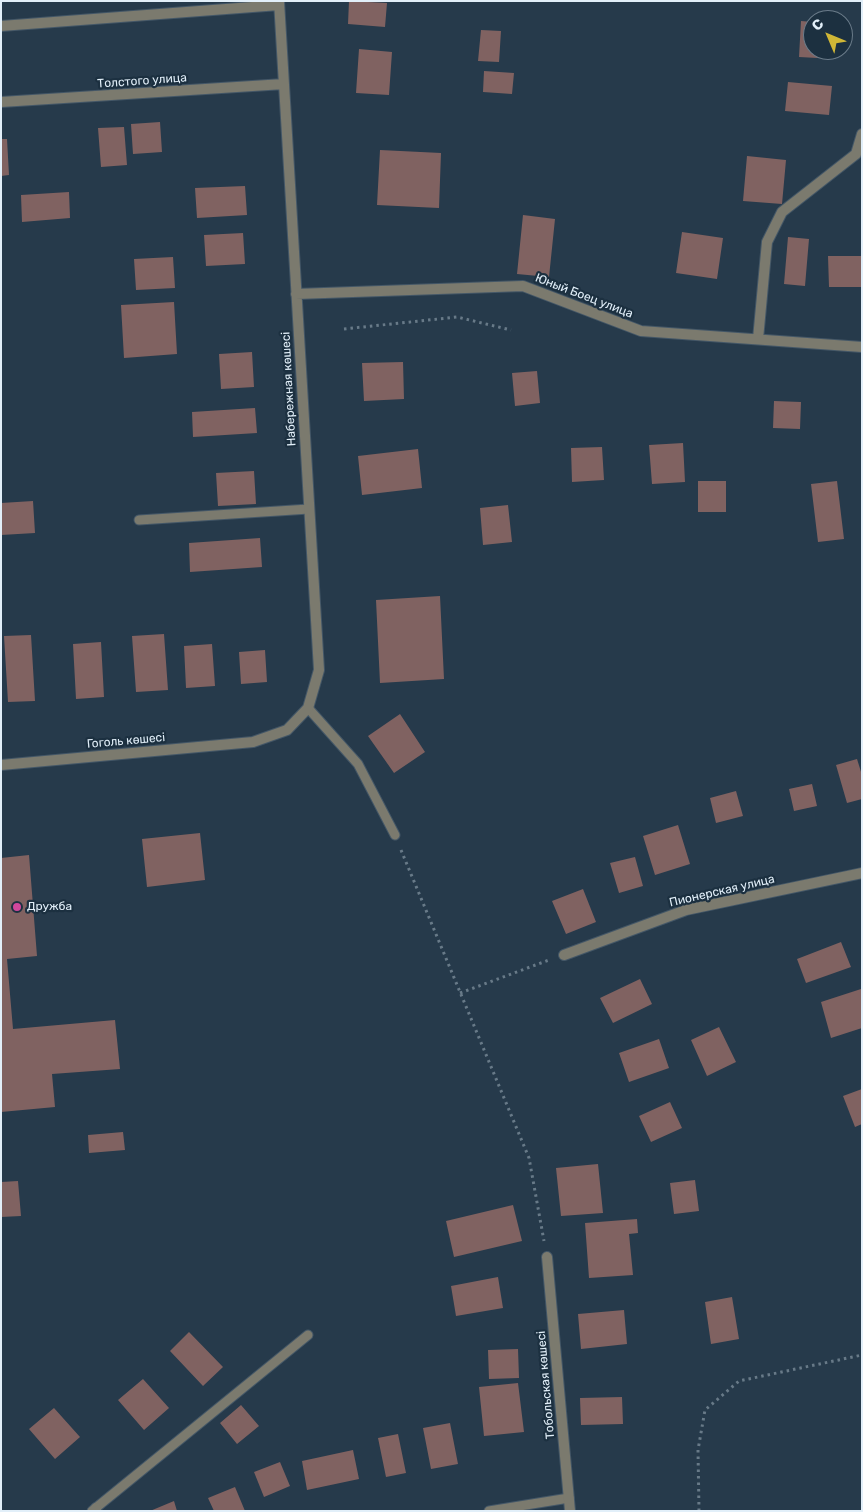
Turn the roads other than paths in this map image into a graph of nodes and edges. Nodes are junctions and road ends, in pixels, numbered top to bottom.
1 (279, 3) edge
2 (1, 26) edge
3 (284, 84) junction
4 (1, 102) edge
5 (862, 134) edge
6 (296, 294) junction
7 (758, 339) junction
8 (862, 347) edge
9 (309, 509) junction
10 (139, 520) dead end
11 (308, 708) junction
12 (253, 742) joint
13 (1, 765) edge
14 (395, 835) road end
15 (862, 873) edge
16 (564, 955) road end
17 (547, 1257) road end
18 (308, 1334) dead end
19 (569, 1498) junction
20 (95, 1510) edge
21 (489, 1511) edge
22 (570, 1511) edge

1 - 2 street
1 - 3 street, Набережная көшесі
3 - 4 street, Толстого улица
3 - 6 street, Набережная көшесі
5 - 7 street
6 - 7 street, Юный Боец улица
6 - 9 street, Набережная көшесі
7 - 8 street, Юный Боец улица
9 - 10 lane
9 - 11 street, Набережная көшесі
11 - 12 street, Набережная көшесі
11 - 14 lane
12 - 13 street, Гоголь көшесі
15 - 16 street, Пионерская улица
17 - 19 street, Тобольская көшесі
18 - 20 lane
19 - 21 lane
19 - 22 street, Тобольская көшесі

